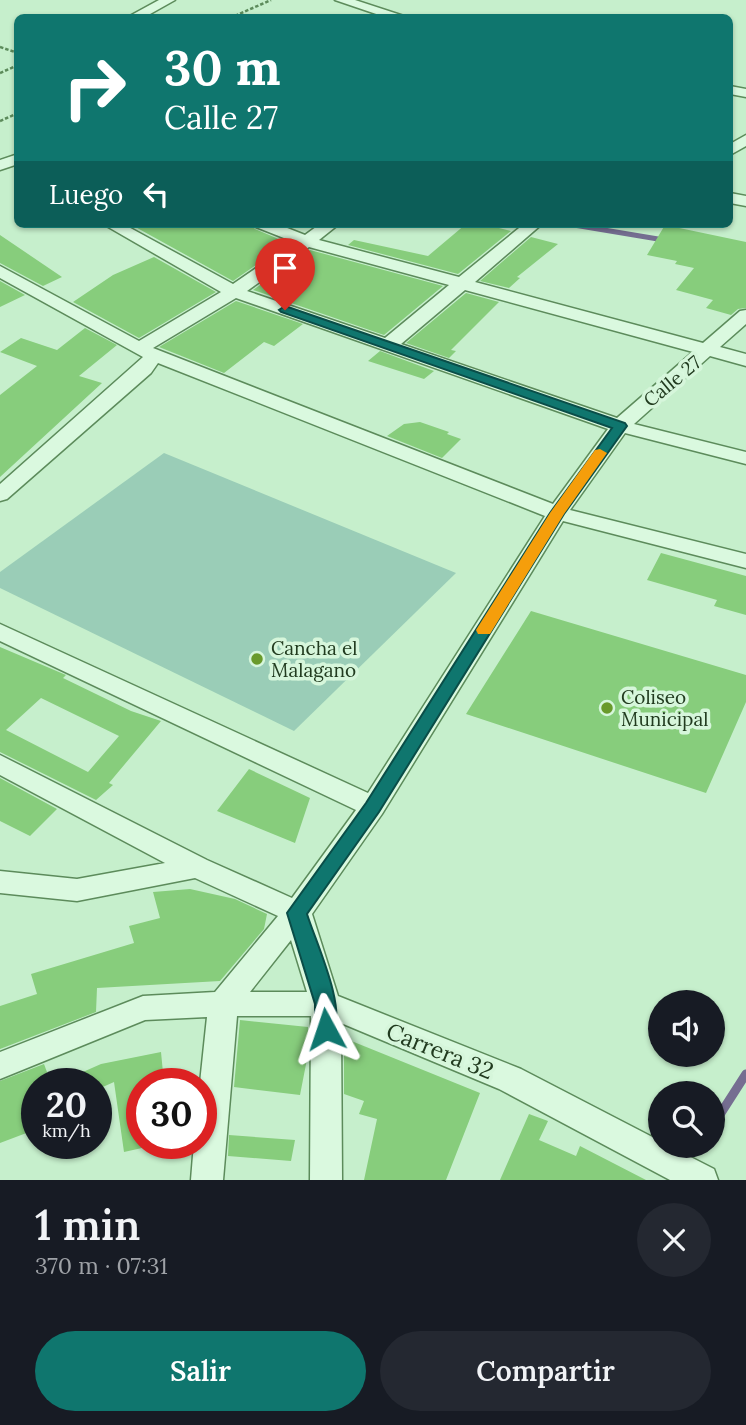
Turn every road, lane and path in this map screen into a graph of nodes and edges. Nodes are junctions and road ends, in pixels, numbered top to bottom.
1 (169, 0) edge
2 (271, 0) edge
3 (341, 0) edge
4 (140, 14) edge
5 (239, 14) edge
6 (390, 14) edge
7 (118, 228) edge
8 (272, 228) edge
9 (326, 228) edge
10 (529, 228) edge
11 (308, 242) junction
12 (0, 271) edge
13 (463, 284) junction
14 (234, 292) junction
15 (746, 315) edge
16 (388, 345) junction
17 (709, 350) junction
18 (147, 352) junction
19 (746, 360) edge
20 (620, 426) junction
21 (746, 458) edge
22 (0, 495) edge
23 (557, 513) junction
24 (746, 561) edge
25 (0, 632) edge
26 (0, 764) edge
27 (373, 807) junction
28 (197, 867) junction
29 (0, 883) edge
30 (297, 913) junction
31 (223, 1004) junction
32 (326, 1004) junction
33 (0, 1066) edge
34 (207, 1180) edge
35 (326, 1180) edge
36 (702, 1180) edge

1 - 4 street
2 - 5 path
3 - 6 street
7 - 14 street
8 - 11 street
9 - 11 street
10 - 13 street
11 - 13 street
11 - 14 street
12 - 18 street
13 - 16 street
13 - 17 street
14 - 16 street
14 - 18 street
15 - 17 street, Calle 27
16 - 20 street
17 - 19 street
17 - 20 street, Calle 27
18 - 22 street
18 - 23 street
20 - 21 street
20 - 23 street, Calle 27
23 - 24 street
23 - 27 street, Calle 27
25 - 27 street
26 - 28 street
27 - 30 street, Calle 27
28 - 29 street
28 - 30 street
30 - 31 street, Calle 27
30 - 32 street
31 - 32 street, Carrera 32
31 - 33 street, Carrera 32
31 - 34 street
32 - 35 street
32 - 36 street, Carrera 32

